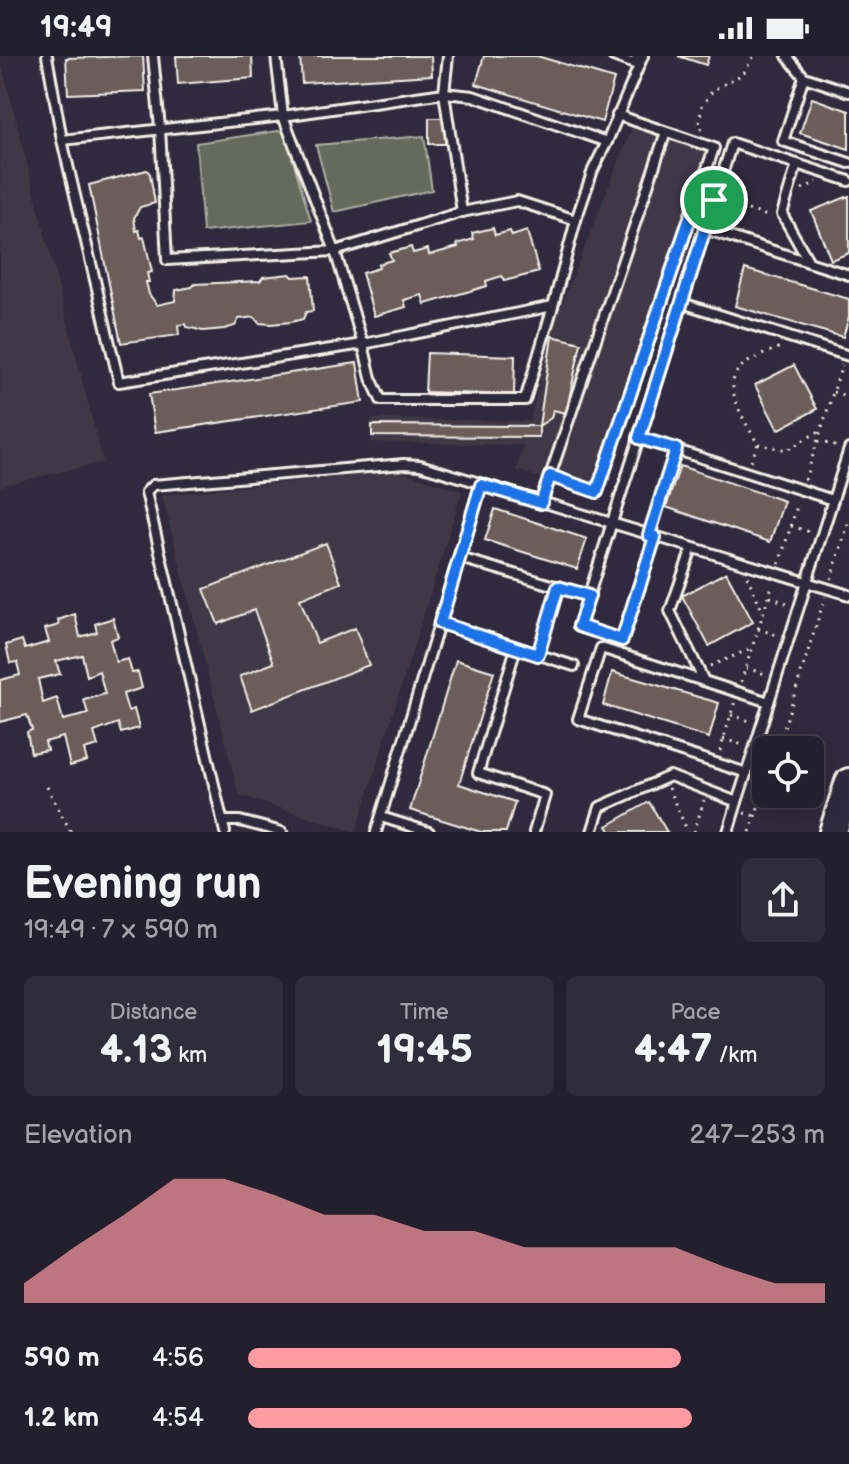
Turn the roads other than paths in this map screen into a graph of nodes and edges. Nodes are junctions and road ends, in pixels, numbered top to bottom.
1 (47, 56) edge
2 (153, 56) edge
3 (276, 56) edge
4 (448, 56) edge
5 (613, 56) edge
6 (643, 56) edge
7 (787, 56) edge
8 (636, 61) edge
9 (804, 77) junction
10 (849, 92) edge
11 (444, 93) junction
12 (617, 115) junction
13 (283, 116) junction
14 (160, 128) junction
15 (666, 132) junction
16 (62, 140) junction
17 (607, 142) junction
18 (849, 163) edge
19 (797, 164) junction
20 (849, 181) edge
21 (462, 212) junction
22 (576, 220) junction
23 (705, 229) junction
24 (335, 251) junction
25 (810, 263) junction
26 (849, 275) edge
27 (682, 303) junction
28 (553, 306) junction
29 (363, 344) junction
30 (847, 356) edge
31 (639, 438) junction
32 (849, 450) edge
33 (550, 476) junction
34 (481, 485) junction
35 (833, 500) junction
36 (541, 503) junction
37 (612, 524) junction
38 (652, 536) junction
39 (692, 548) junction
40 (460, 558) junction
41 (807, 583) junction
42 (849, 595) edge
43 (589, 596) junction
44 (440, 623) junction
45 (516, 648) junction
46 (574, 666) dead end
47 (704, 681) junction
48 (769, 702) junction
49 (747, 773) junction
50 (849, 782) edge
51 (737, 802) junction
52 (381, 817) junction
53 (222, 821) junction
54 (225, 832) edge
55 (282, 832) edge
56 (376, 832) edge
57 (429, 832) edge
58 (534, 832) edge
59 (592, 832) edge
60 (728, 832) edge
61 (833, 832) edge

1 - 16 lane
2 - 14 lane
3 - 13 lane
4 - 11 lane
5 - 8 lane
6 - 8 lane
7 - 9 lane
8 - 12 lane
9 - 10 lane
9 - 18 lane
11 - 13 lane
11 - 17 lane
11 - 21 lane
12 - 15 lane
12 - 17 lane
13 - 14 lane
13 - 24 lane
14 - 16 lane
14 - 24 lane
15 - 33 lane
15 - 33 lane
16 - 29 lane
17 - 22 lane
19 - 20 lane
19 - 23 lane
19 - 25 lane
21 - 22 lane
21 - 24 lane
22 - 28 lane
23 - 25 lane
23 - 27 lane
24 - 29 lane
25 - 26 lane
27 - 30 lane
27 - 31 lane
28 - 29 lane
28 - 29 lane
31 - 35 lane
31 - 37 lane
32 - 35 lane
33 - 36 lane
34 - 36 lane
34 - 40 lane
34 - 53 lane
35 - 41 lane
36 - 37 lane
37 - 38 lane
37 - 43 lane
38 - 39 lane
38 - 43 lane
39 - 41 lane
39 - 47 lane
40 - 43 lane
40 - 44 lane
41 - 42 lane
41 - 48 lane
44 - 45 lane
44 - 52 lane
45 - 46 lane
45 - 58 lane
47 - 48 lane
47 - 49 lane
48 - 49 lane
49 - 51 lane
50 - 61 main road
51 - 59 lane
51 - 60 lane
52 - 56 lane
52 - 57 lane
53 - 54 lane
53 - 55 lane

